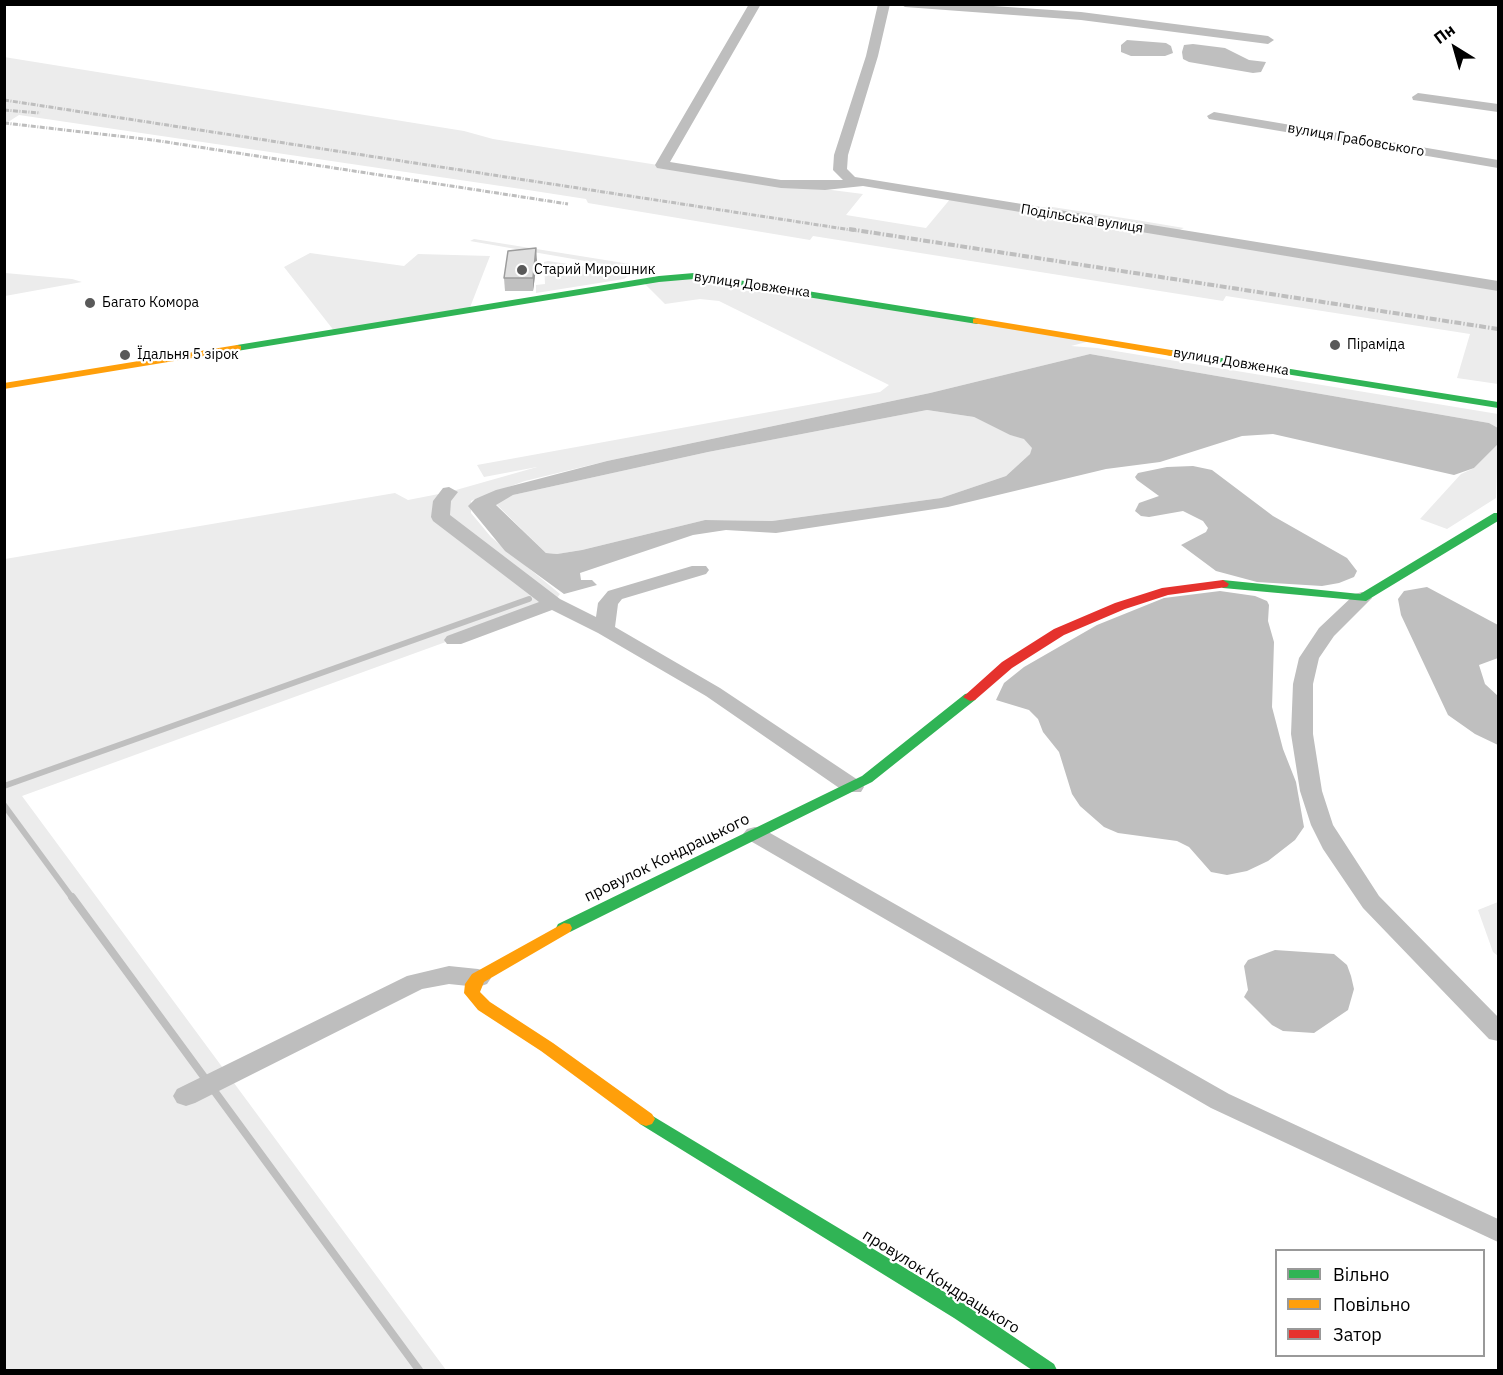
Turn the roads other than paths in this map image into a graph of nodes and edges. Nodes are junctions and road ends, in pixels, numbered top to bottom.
1 (755, 4) edge
2 (884, 4) edge
3 (904, 4) edge
4 (1268, 40) dead end
5 (1418, 97) dead end
6 (1498, 108) edge
7 (1214, 116) dead end
8 (1498, 164) edge
9 (858, 183) junction
10 (1498, 286) edge
11 (4, 386) edge
12 (1498, 405) edge
13 (449, 492) dead end
14 (1498, 516) edge
15 (699, 570) dead end
16 (1362, 598) junction
17 (553, 603) junction
18 (605, 629) junction
19 (454, 640) dead end
20 (853, 787) junction
21 (755, 834) junction
22 (478, 978) junction
23 (1498, 1032) edge
24 (205, 1087) dead end
25 (1498, 1231) edge
26 (1047, 1371) edge

1 - 9 street, Подільська вулиця
2 - 9 street
3 - 4 street
5 - 6 street
7 - 8 street, вулиця Грабовського
9 - 10 street, Подільська вулиця
11 - 12 main road, вулиця Довженка
13 - 17 street
14 - 16 main road
15 - 18 street
16 - 20 main road, провулок Кондрацького
16 - 23 street
17 - 18 street
17 - 19 street
18 - 20 street
20 - 21 main road, провулок Кондрацького
21 - 22 main road, провулок Кондрацького
21 - 25 street
22 - 24 street
22 - 26 main road, провулок Кондрацького

